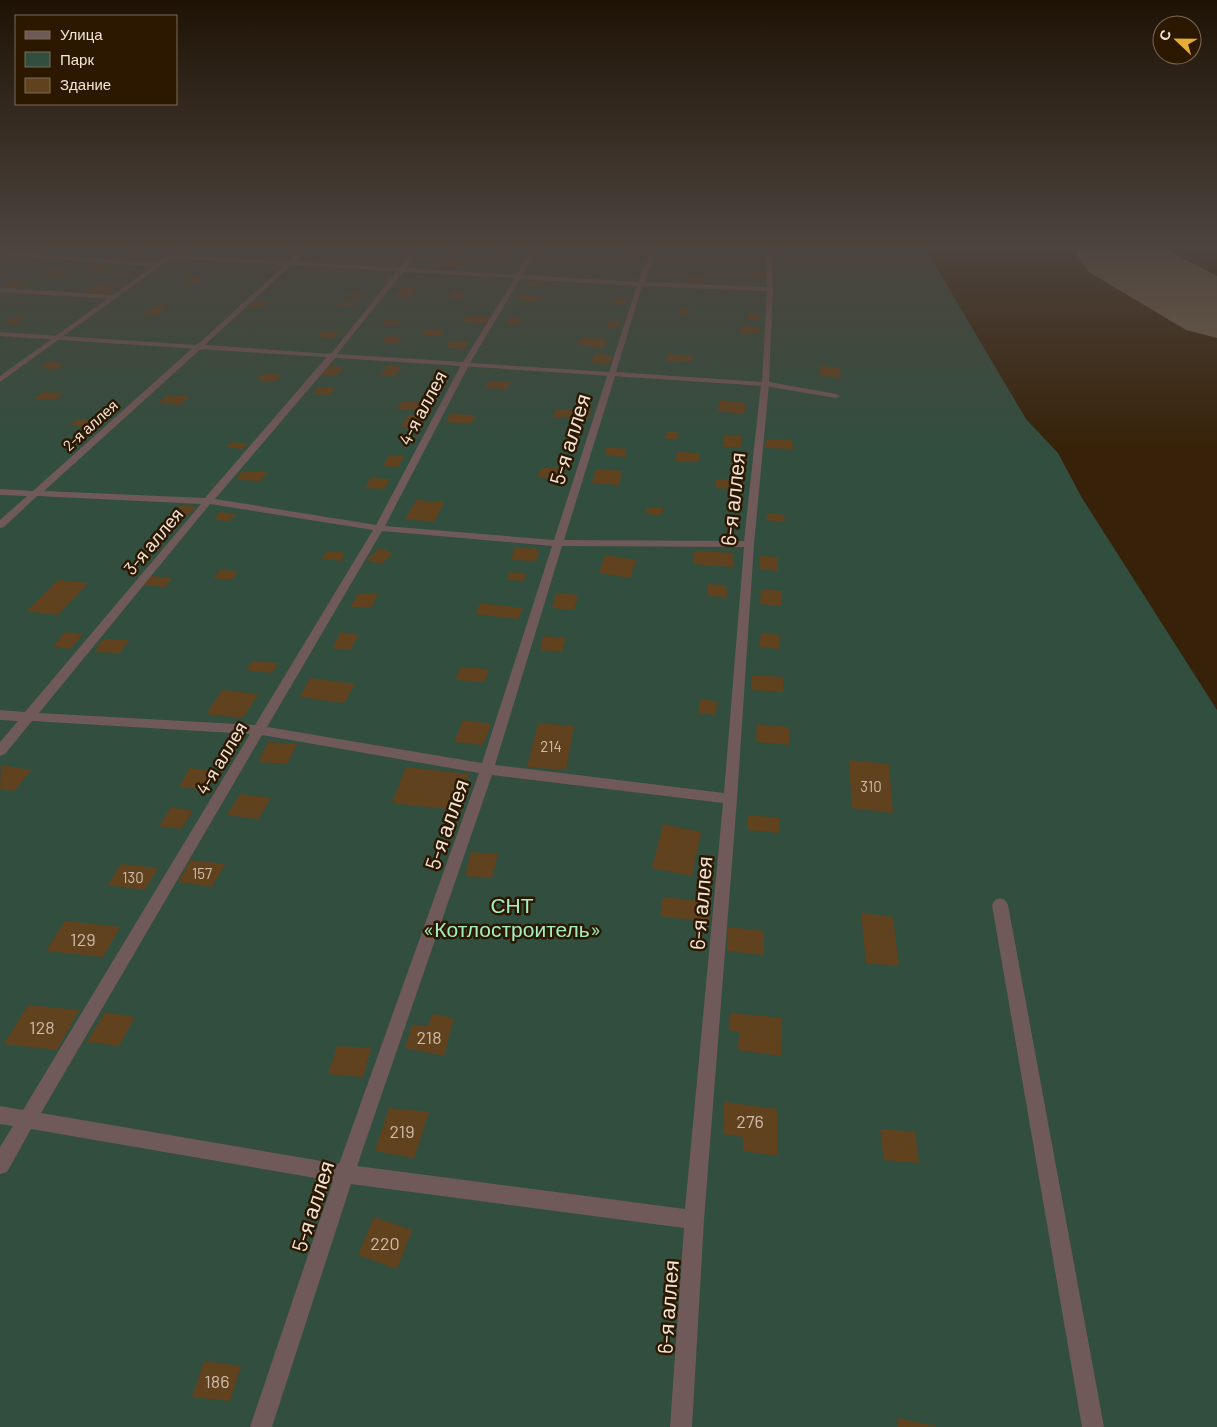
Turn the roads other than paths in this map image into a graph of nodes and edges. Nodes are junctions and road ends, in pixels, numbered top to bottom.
1 (90, 315) edge
2 (235, 315) edge
3 (365, 315) edge
4 (495, 315) edge
5 (630, 315) edge
6 (769, 315) edge
7 (0, 334) edge
8 (59, 338) junction
9 (200, 346) junction
10 (333, 355) junction
11 (465, 366) junction
12 (612, 373) junction
13 (0, 380) edge
14 (765, 384) junction
15 (836, 396) dead end
16 (0, 492) edge
17 (32, 495) junction
18 (208, 501) junction
19 (0, 525) edge
20 (379, 528) junction
21 (559, 543) junction
22 (749, 544) junction
23 (0, 715) edge
24 (28, 718) junction
25 (259, 730) junction
26 (0, 751) edge
27 (488, 770) junction
28 (730, 799) junction
29 (1000, 905) dead end
30 (0, 1116) edge
31 (27, 1119) junction
32 (0, 1165) edge
33 (345, 1174) junction
34 (694, 1220) junction
35 (261, 1427) edge
36 (681, 1427) edge
37 (1093, 1427) edge

1 - 8 street
2 - 9 lane
3 - 10 lane
4 - 11 lane
5 - 12 lane
6 - 14 lane
7 - 8 lane
8 - 9 lane
8 - 13 street
9 - 10 lane
9 - 17 street, 2-я аллея
10 - 11 lane
10 - 18 street, 3-я аллея
11 - 12 lane
11 - 20 street, 4-я аллея
12 - 14 lane
12 - 21 street, 5-я аллея
14 - 15 lane
14 - 22 street, 6-я аллея
16 - 17 street
17 - 18 street
17 - 19 street, 2-я аллея
18 - 20 street
18 - 24 street, 3-я аллея
20 - 21 street
20 - 25 street, 4-я аллея
21 - 22 street
21 - 27 street, 5-я аллея
22 - 28 street, 6-я аллея
23 - 24 street
24 - 25 street
24 - 26 street, 3-я аллея
25 - 27 street
25 - 31 street, 4-я аллея
27 - 28 street
27 - 33 street, 5-я аллея
28 - 34 street, 6-я аллея
29 - 37 street
30 - 31 street
31 - 32 street, 4-я аллея
31 - 33 street
33 - 34 street
33 - 35 street, 5-я аллея
34 - 36 street, 6-я аллея

